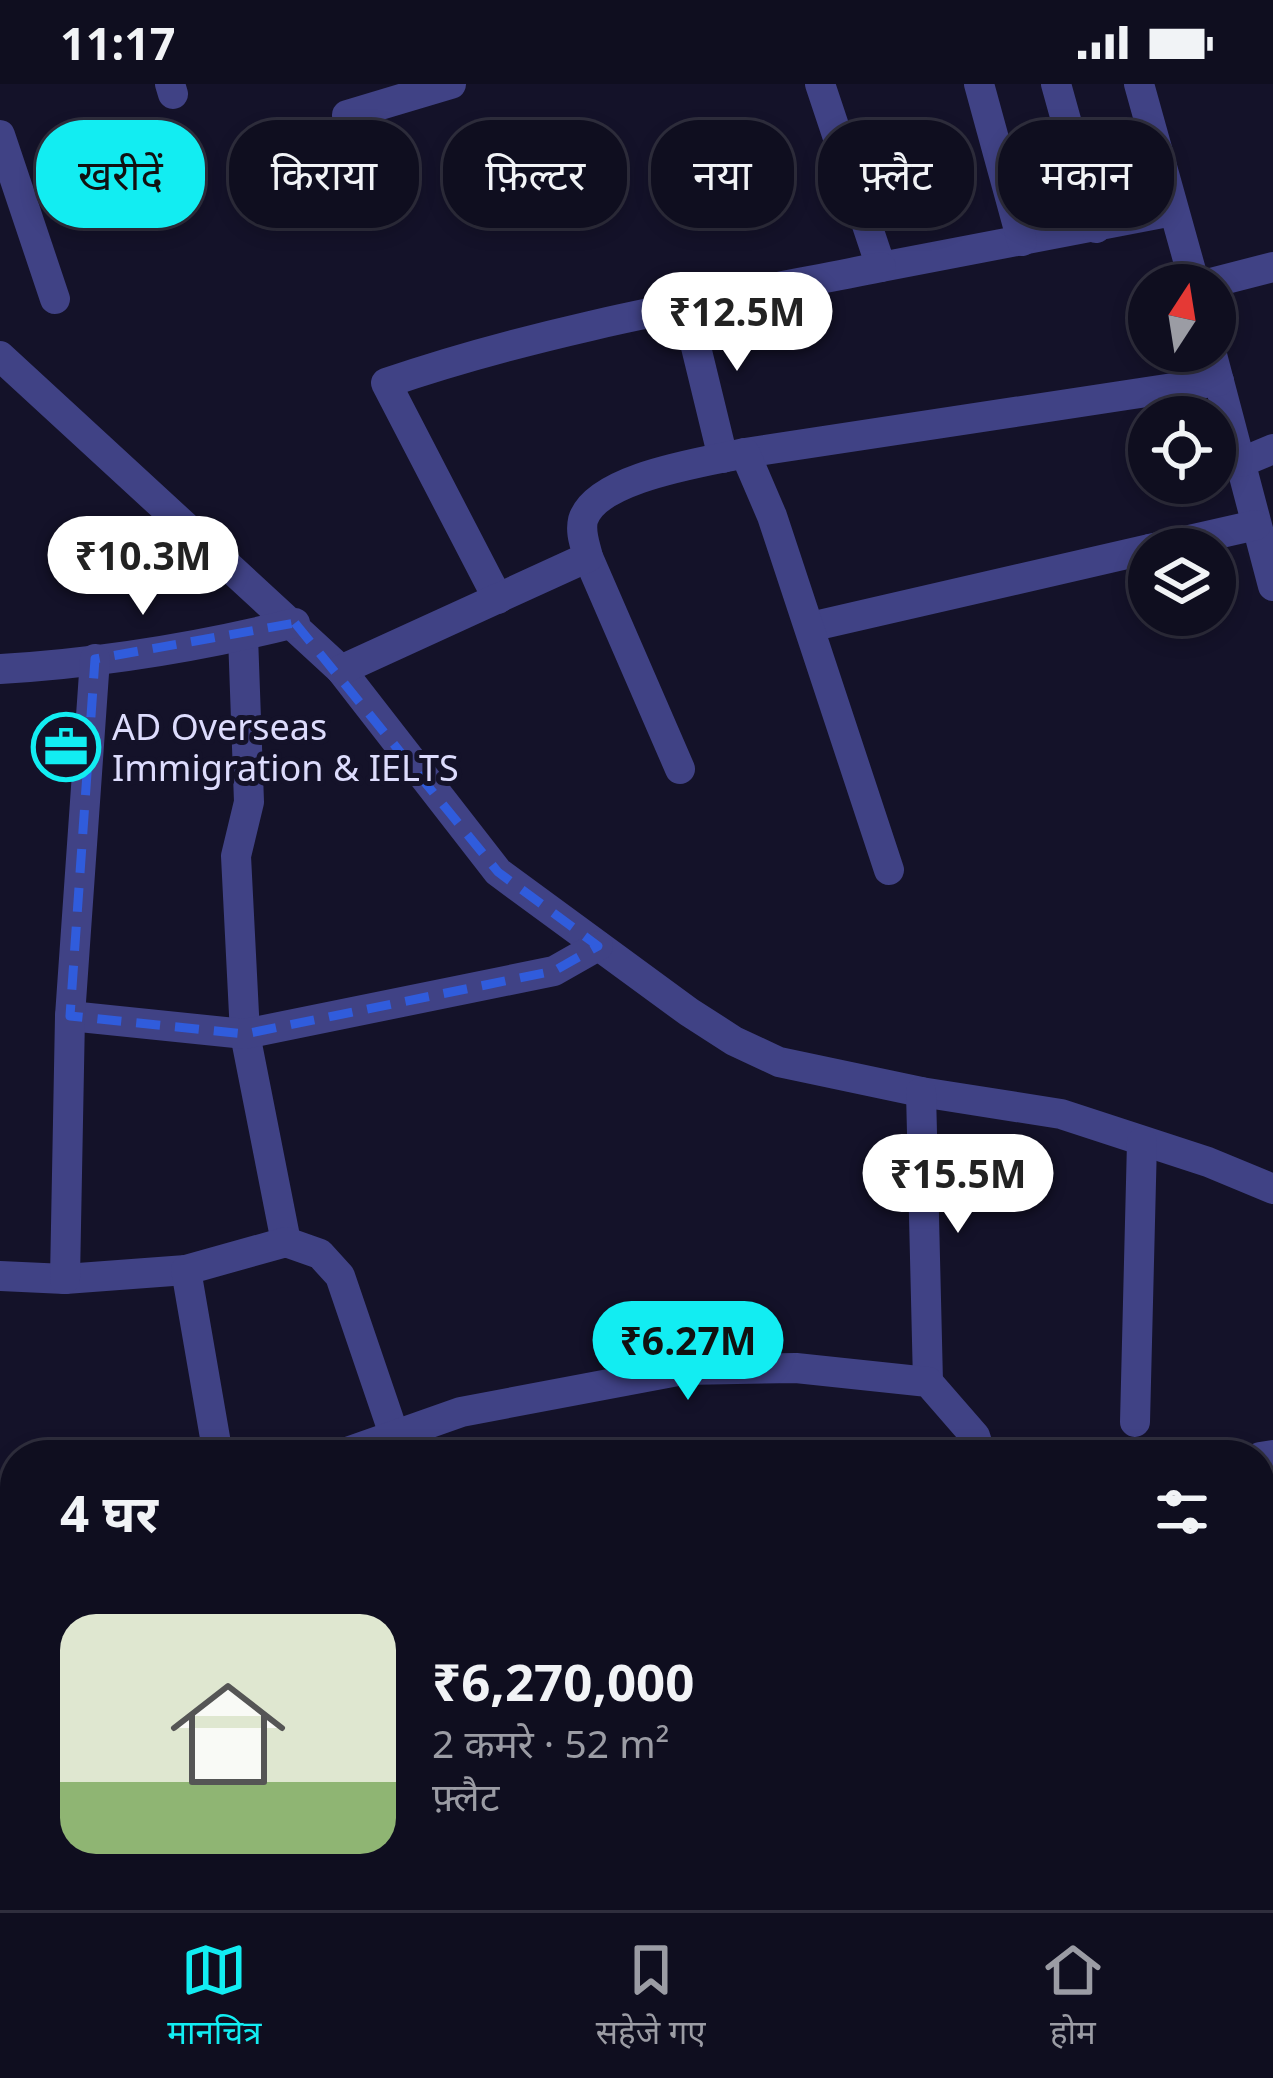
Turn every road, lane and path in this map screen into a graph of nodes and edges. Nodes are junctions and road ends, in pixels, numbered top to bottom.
1 (451, 84) edge
2 (820, 84) edge
3 (979, 84) edge
4 (1056, 84) edge
5 (1139, 84) edge
6 (346, 115) dead end
7 (1066, 120) edge
8 (1149, 120) edge
9 (0, 135) edge
10 (1174, 214) edge
11 (1096, 228) edge
12 (1022, 241) junction
13 (1192, 264) edge
14 (881, 266) junction
15 (1273, 266) edge
16 (1236, 276) edge
17 (55, 299) dead end
18 (686, 306) junction
19 (0, 356) edge
20 (1183, 372) edge
21 (1217, 372) edge
22 (1273, 449) edge
23 (734, 456) junction
24 (1242, 462) junction
25 (1256, 525) junction
26 (1236, 530) edge
27 (1128, 554) edge
28 (588, 557) junction
29 (1273, 586) edge
30 (498, 599) junction
31 (295, 623) junction
32 (810, 628) junction
33 (243, 636) junction
34 (95, 659) junction
35 (0, 669) edge
36 (341, 670) junction
37 (680, 769) dead end
38 (889, 870) dead end
39 (598, 946) junction
40 (70, 1016) junction
41 (245, 1034) junction
42 (921, 1092) junction
43 (1142, 1142) junction
44 (1273, 1189) edge
45 (286, 1242) junction
46 (186, 1270) junction
47 (0, 1276) edge
48 (65, 1279) junction
49 (928, 1382) junction
50 (1135, 1422) dead end
51 (215, 1440) edge
52 (396, 1440) edge
53 (409, 1440) edge
54 (976, 1440) edge

1 - 6 street
2 - 14 street
3 - 12 street
4 - 7 street
5 - 8 street
9 - 17 street
10 - 13 street
11 - 12 street
12 - 14 street
14 - 18 street
15 - 16 street
18 - 23 street
18 - 30 street
19 - 31 street
20 - 23 street
21 - 24 street
22 - 24 street
23 - 28 street
23 - 32 street
24 - 25 street
25 - 26 street
25 - 29 street
27 - 32 street
28 - 30 street
28 - 37 street
30 - 36 street
31 - 33 street
31 - 36 street
32 - 38 street
33 - 34 street
33 - 41 street
34 - 35 street
34 - 40 street
36 - 39 street
39 - 41 street
39 - 42 street
40 - 41 street
40 - 48 street
41 - 45 street
42 - 43 street
42 - 49 street
43 - 44 street
43 - 50 street
45 - 46 street
45 - 52 street
46 - 48 street
46 - 51 street
47 - 48 street
49 - 53 street
49 - 54 street

